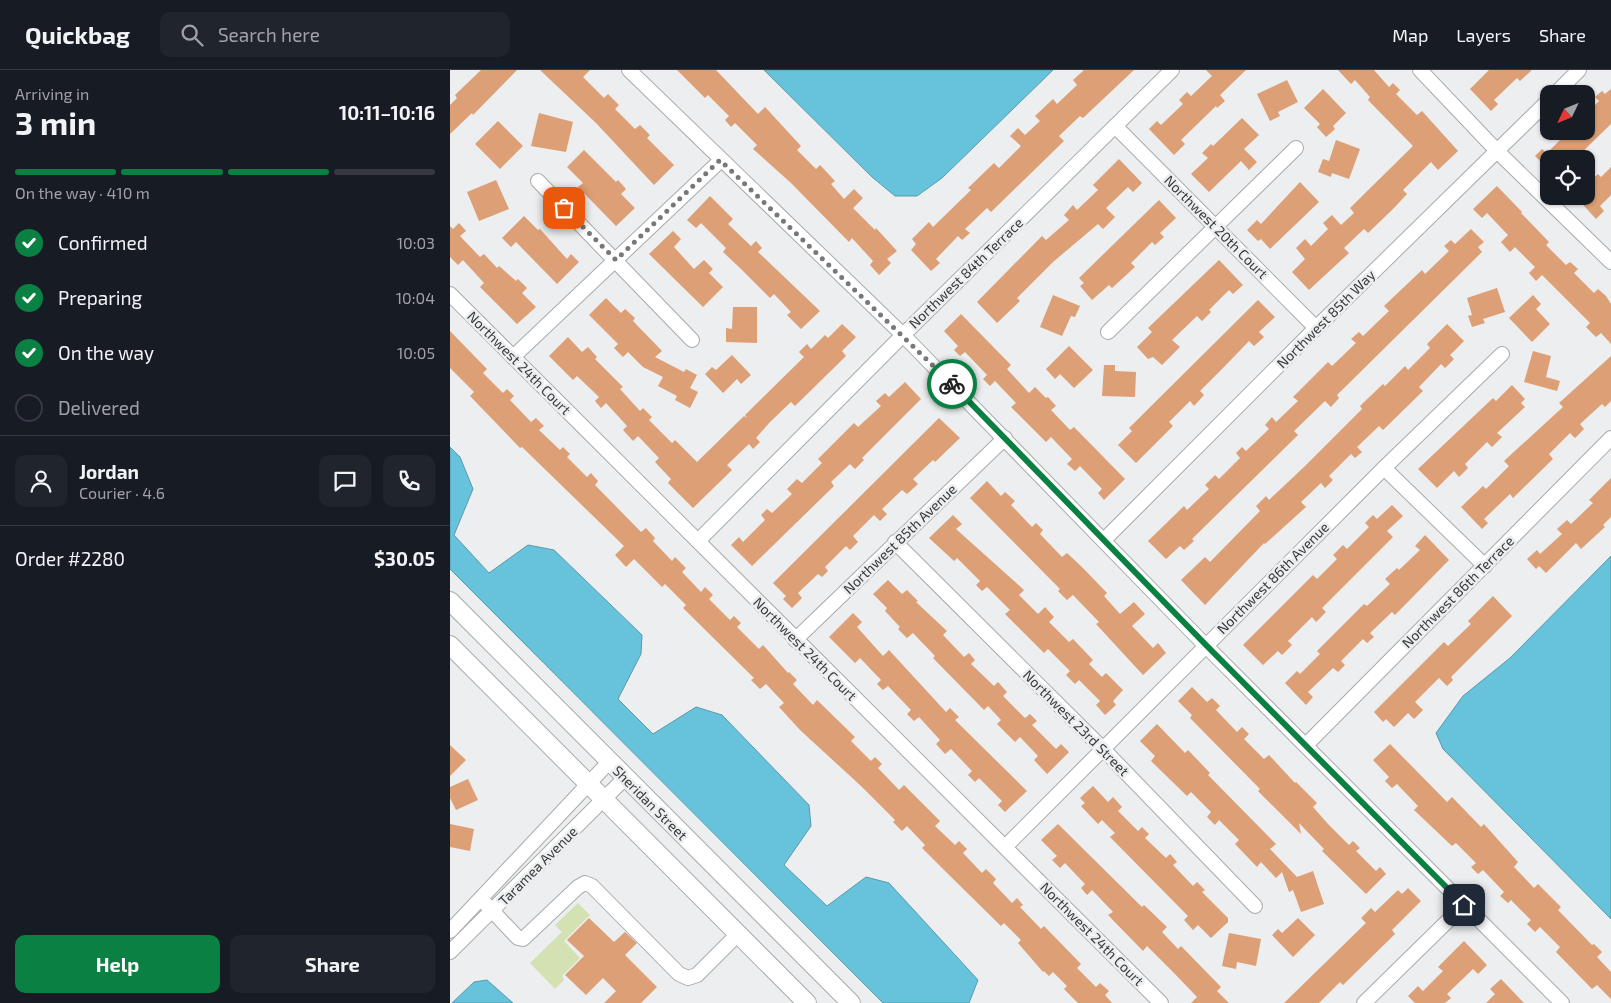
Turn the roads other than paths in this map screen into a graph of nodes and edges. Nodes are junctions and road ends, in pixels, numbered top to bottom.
1 (629, 70) edge
2 (1172, 70) edge
3 (1420, 70) edge
4 (1579, 70) edge
5 (1564, 85) edge
6 (1540, 109) edge
7 (1116, 127) junction
8 (1296, 148) dead end
9 (1498, 152) junction
10 (720, 160) junction
11 (538, 181) dead end
12 (1216, 225) junction
13 (1608, 252) edge
14 (616, 260) junction
15 (450, 294) edge
16 (1316, 328) junction
17 (1108, 332) dead end
18 (903, 335) junction
19 (692, 340) dead end
20 (1502, 354) dead end
21 (513, 357) junction
22 (1005, 438) junction
23 (1611, 438) edge
24 (1384, 468) junction
25 (1104, 540) junction
26 (698, 541) junction
27 (896, 542) junction
28 (1485, 566) junction
29 (450, 601) edge
30 (795, 640) junction
31 (450, 645) edge
32 (1206, 645) junction
33 (1306, 745) junction
34 (1103, 749) junction
35 (609, 762) junction
36 (625, 778) junction
37 (589, 784) junction
38 (604, 800) junction
39 (1005, 847) junction
40 (481, 899) junction
41 (1464, 905) junction
42 (1255, 906) dead end
43 (492, 910) junction
44 (450, 930) edge
45 (738, 934) junction
46 (450, 952) edge
47 (807, 1003) edge
48 (851, 1003) edge
49 (1160, 1003) edge
50 (1364, 1003) edge
51 (1562, 1003) edge

1 - 10 street
2 - 7 street, Northwest 84th Terrace
3 - 9 street
4 - 5 street
6 - 9 street, Northwest 85th Way
7 - 12 street, Northwest 20th Court
7 - 18 street, Northwest 84th Terrace
8 - 12 street
9 - 13 street
9 - 16 street, Northwest 85th Way
10 - 14 street
10 - 18 street
11 - 14 street
12 - 16 street, Northwest 20th Court
12 - 17 street
14 - 19 street
14 - 21 street
15 - 21 street, Northwest 24th Court
16 - 25 street, Northwest 85th Way
18 - 22 street
18 - 26 street, Northwest 84th Terrace
20 - 24 street, Northwest 86th Avenue
21 - 26 street, Northwest 24th Court
22 - 25 street
22 - 27 street, Northwest 85th Avenue
23 - 28 street, Northwest 86th Terrace
24 - 28 street
24 - 32 street, Northwest 86th Avenue
25 - 32 street
26 - 30 street, Northwest 24th Court
27 - 30 street, Northwest 85th Avenue
27 - 34 street, Northwest 23rd Street
28 - 33 street, Northwest 86th Terrace
29 - 35 main road, Sheridan Street
30 - 39 street, Northwest 24th Court
31 - 37 main road
32 - 33 street
32 - 34 street, Northwest 86th Avenue
33 - 41 street
34 - 39 street, Northwest 86th Avenue
34 - 42 street, Northwest 23rd Street
35 - 36 main road, Sheridan Street
35 - 37 street, Taramea Avenue
36 - 38 street, Taramea Avenue
36 - 48 main road, Sheridan Street
37 - 38 main road
37 - 40 street, Taramea Avenue
38 - 43 street, Taramea Avenue
38 - 45 main road
39 - 49 street, Northwest 24th Court
40 - 43 street
40 - 44 street, Taramea Avenue
41 - 50 street
41 - 51 street
43 - 45 street
43 - 46 street, Taramea Avenue
45 - 47 main road

